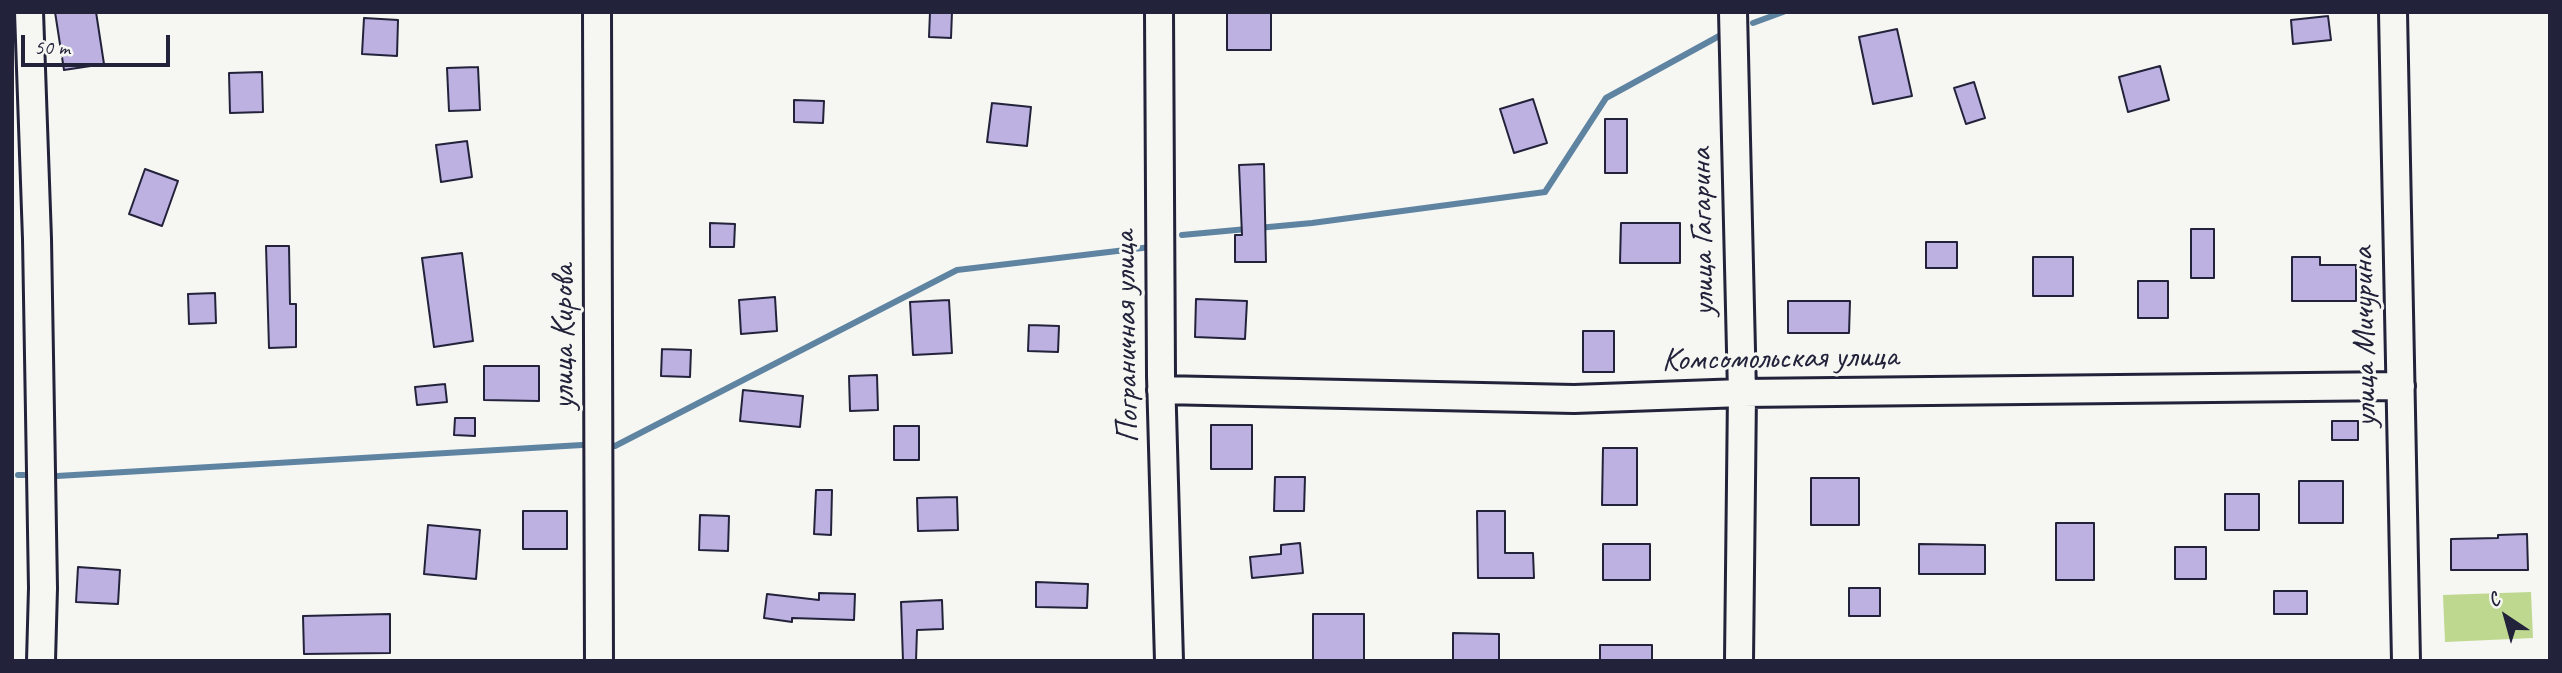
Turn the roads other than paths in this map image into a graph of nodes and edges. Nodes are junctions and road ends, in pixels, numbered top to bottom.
1 (29, 12) edge
2 (597, 12) edge
3 (1159, 12) edge
4 (1733, 12) edge
5 (2393, 12) edge
6 (2401, 386) junction
7 (1161, 390) junction
8 (1742, 393) junction
9 (41, 661) edge
10 (599, 661) edge
11 (1169, 661) edge
12 (1739, 661) edge
13 (2406, 661) edge

1 - 9 street
2 - 10 street, улица Кирова
3 - 7 street, Пограничная улица
4 - 8 street, улица Гагарина
5 - 6 street, улица Мичурина
6 - 8 street, Комсомольская улица
6 - 13 street, улица Мичурина
7 - 8 street, Комсомольская улица
7 - 11 street, Пограничная улица
8 - 12 street, улица Гагарина

